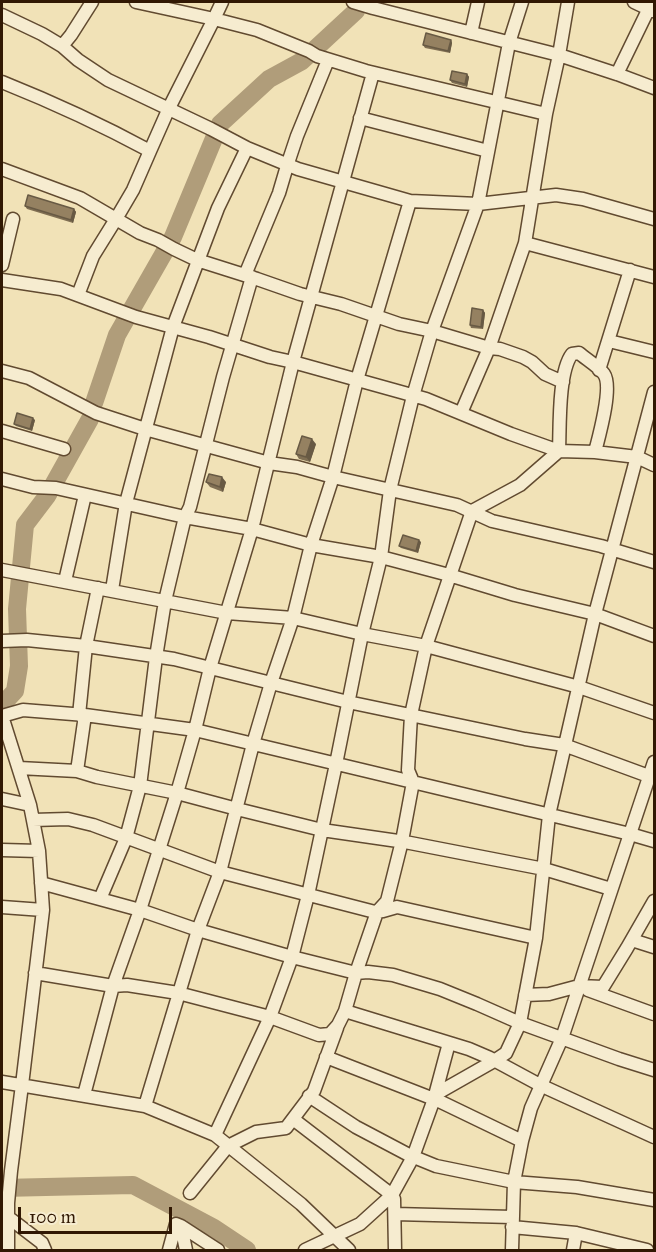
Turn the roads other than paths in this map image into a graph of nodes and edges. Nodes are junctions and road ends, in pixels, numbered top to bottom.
1 (92, 2) edge
2 (136, 2) edge
3 (222, 2) edge
4 (353, 2) edge
5 (478, 2) edge
6 (522, 2) edge
7 (568, 2) edge
8 (634, 2) edge
9 (652, 7) edge
10 (2, 15) edge
11 (214, 20) junction
12 (471, 33) junction
13 (509, 43) junction
14 (62, 46) junction
15 (559, 55) junction
16 (318, 56) junction
17 (373, 73) junction
18 (617, 74) junction
19 (2, 82) edge
20 (654, 88) edge
21 (496, 103) junction
22 (169, 108) junction
23 (546, 114) junction
24 (360, 118) junction
25 (247, 148) junction
26 (150, 151) junction
27 (488, 151) junction
28 (287, 166) junction
29 (2, 169) edge
30 (342, 183) junction
31 (532, 199) junction
32 (410, 201) junction
33 (478, 204) junction
34 (13, 219) dead end
35 (116, 219) junction
36 (654, 219) edge
37 (525, 243) junction
38 (197, 260) junction
39 (2, 265) edge
40 (630, 270) junction
41 (248, 276) junction
42 (654, 277) edge
43 (2, 280) edge
44 (78, 295) junction
45 (312, 296) junction
46 (377, 316) junction
47 (173, 327) junction
48 (432, 331) junction
49 (609, 341) junction
50 (232, 345) junction
51 (489, 348) junction
52 (654, 352) edge
53 (294, 362) junction
54 (599, 370) junction
55 (2, 371) edge
56 (357, 380) junction
57 (563, 382) junction
58 (654, 392) edge
59 (412, 396) junction
60 (461, 413) junction
61 (145, 429) junction
62 (2, 430) edge
63 (205, 445) junction
64 (64, 449) dead end
65 (559, 451) junction
66 (595, 452) junction
67 (637, 457) junction
68 (269, 463) junction
69 (654, 465) edge
70 (333, 477) junction
71 (2, 479) edge
72 (390, 490) junction
73 (85, 495) junction
74 (126, 503) junction
75 (472, 512) junction
76 (185, 517) junction
77 (252, 529) junction
78 (311, 545) junction
79 (613, 550) junction
80 (381, 557) junction
81 (654, 562) edge
82 (2, 570) edge
83 (449, 575) junction
84 (65, 581) junction
85 (98, 588) junction
86 (112, 590) junction
87 (165, 601) junction
88 (227, 613) junction
89 (595, 614) junction
90 (293, 618) junction
91 (362, 634) junction
92 (654, 636) edge
93 (2, 641) edge
94 (86, 646) junction
95 (426, 646) junction
96 (156, 657) junction
97 (210, 668) junction
98 (271, 683) junction
99 (579, 687) junction
100 (348, 702) junction
101 (654, 713) edge
102 (82, 715) junction
103 (411, 715) junction
104 (2, 716) edge
105 (147, 724) junction
106 (195, 730) junction
107 (253, 744) junction
108 (564, 745) junction
109 (654, 762) edge
110 (336, 764) junction
111 (19, 768) junction
112 (77, 771) junction
113 (652, 777) edge
114 (413, 782) junction
115 (140, 786) junction
116 (177, 793) junction
117 (2, 800) edge
118 (30, 805) junction
119 (237, 809) junction
120 (549, 815) junction
121 (33, 820) junction
122 (322, 830) junction
123 (630, 834) junction
124 (126, 838) junction
125 (402, 841) junction
126 (654, 841) edge
127 (2, 850) edge
128 (158, 850) junction
129 (39, 851) junction
130 (544, 869) junction
131 (220, 872) junction
132 (41, 883) junction
133 (611, 889) junction
134 (308, 895) junction
135 (100, 899) junction
136 (654, 901) edge
137 (2, 908) edge
138 (43, 910) junction
139 (140, 910) junction
140 (377, 912) junction
141 (198, 930) junction
142 (536, 938) junction
143 (632, 940) junction
144 (654, 947) edge
145 (292, 957) junction
146 (35, 973) junction
147 (356, 973) junction
148 (112, 986) junction
149 (579, 986) junction
150 (178, 993) junction
151 (525, 994) junction
152 (345, 1011) junction
153 (654, 1014) edge
154 (270, 1017) junction
155 (520, 1023) junction
156 (338, 1025) junction
157 (562, 1038) junction
158 (449, 1043) junction
159 (326, 1057) junction
160 (494, 1061) junction
161 (654, 1070) edge
162 (2, 1082) edge
163 (22, 1085) junction
164 (540, 1085) junction
165 (84, 1095) junction
166 (309, 1096) junction
167 (435, 1096) junction
168 (145, 1106) junction
169 (293, 1119) junction
170 (215, 1135) junction
171 (654, 1137) edge
172 (522, 1141) junction
173 (228, 1146) junction
174 (413, 1157) junction
175 (514, 1182) junction
176 (190, 1193) dead end
177 (392, 1195) junction
178 (654, 1200) edge
179 (395, 1214) junction
180 (8, 1217) junction
181 (512, 1222) junction
182 (181, 1226) junction
183 (576, 1233) junction
184 (335, 1237) junction
185 (640, 1250) edge
186 (8, 1251) edge
187 (45, 1251) edge
188 (168, 1251) edge
189 (186, 1251) edge
190 (218, 1251) edge
191 (305, 1251) edge
192 (349, 1251) edge
193 (395, 1251) edge
194 (512, 1251) edge
195 (573, 1251) edge

1 - 14 street
2 - 11 street
3 - 11 street
4 - 12 street
5 - 12 street
6 - 13 street
7 - 15 street
8 - 9 street
9 - 18 street
10 - 14 street
11 - 16 street
11 - 22 street
12 - 13 street
13 - 15 street
13 - 21 street
14 - 22 street
15 - 18 street
15 - 23 street
16 - 17 street
16 - 28 street
17 - 21 street
17 - 24 street
18 - 20 street
19 - 26 street
21 - 23 street
21 - 27 street
22 - 25 street
22 - 26 street
23 - 31 street
24 - 27 street
24 - 30 street
25 - 28 street
25 - 38 street
26 - 35 street
27 - 33 street
28 - 30 street
28 - 41 street
29 - 35 street
30 - 32 street
30 - 45 street
31 - 33 street
31 - 36 street
31 - 37 street
32 - 33 street
32 - 46 street
33 - 48 street
34 - 39 street
35 - 38 street
35 - 44 street
37 - 40 street
37 - 51 street
38 - 41 street
38 - 47 street
40 - 42 street
40 - 49 street
41 - 45 street
41 - 50 street
43 - 44 street
44 - 47 street
45 - 46 street
45 - 53 street
46 - 48 street
46 - 56 street
47 - 50 street
47 - 61 street
48 - 51 street
48 - 59 street
49 - 52 street
49 - 54 street
50 - 53 street
50 - 63 street
51 - 57 street
51 - 60 street
53 - 56 street
53 - 68 street
54 - 57 street
54 - 66 street
55 - 61 street
56 - 59 street
56 - 70 street
57 - 65 street
58 - 67 street
59 - 60 street
59 - 72 street
60 - 65 street
61 - 63 street
61 - 74 street
62 - 64 street
63 - 68 street
63 - 76 street
65 - 66 street
65 - 75 street
66 - 67 street
67 - 69 street
67 - 79 street
68 - 70 street
68 - 77 street
70 - 72 street
70 - 78 street
71 - 73 street
72 - 75 street
72 - 80 street
73 - 74 street
73 - 84 street
74 - 76 street
74 - 86 street
75 - 79 street
75 - 83 street
76 - 77 street
76 - 87 street
77 - 78 street
77 - 88 street
78 - 80 street
78 - 90 street
79 - 81 street
79 - 89 street
80 - 83 street
80 - 91 street
82 - 84 street
83 - 89 street
83 - 95 street
84 - 85 street
85 - 86 street
85 - 94 street
86 - 87 street
87 - 88 street
87 - 96 street
88 - 90 street
88 - 97 street
89 - 92 street
89 - 99 street
90 - 91 street
90 - 98 street
91 - 95 street
91 - 100 street
93 - 94 street
94 - 96 street
94 - 102 street
95 - 99 street
95 - 103 street
96 - 97 street
96 - 105 street
97 - 98 street
97 - 106 street
98 - 100 street
98 - 107 street
99 - 101 street
99 - 108 street
100 - 103 street
100 - 110 street
102 - 104 street
102 - 105 street
102 - 112 street
103 - 108 street
103 - 114 street
104 - 111 street
105 - 106 street
105 - 115 street
106 - 107 street
106 - 116 street
107 - 110 street
107 - 119 street
108 - 113 street
108 - 120 street
109 - 113 street
110 - 114 street
110 - 122 street
111 - 112 street
111 - 118 street
112 - 115 street
113 - 123 street
114 - 120 street
114 - 125 street
115 - 116 street
115 - 124 street
116 - 119 street
116 - 128 street
117 - 118 street
118 - 121 street
119 - 122 street
119 - 131 street
120 - 123 street
120 - 130 street
121 - 124 street
121 - 129 street
122 - 125 street
122 - 134 street
123 - 126 street
123 - 133 street
124 - 128 street
124 - 135 street
125 - 130 street
125 - 140 street
127 - 129 street
128 - 131 street
128 - 139 street
129 - 132 street
130 - 133 street
130 - 142 street
131 - 134 street
131 - 141 street
132 - 135 street
132 - 138 street
133 - 149 street
134 - 140 street
134 - 145 street
135 - 139 street
136 - 143 street
137 - 138 street
138 - 146 street
139 - 141 street
139 - 148 street
140 - 142 street
140 - 147 street
141 - 145 street
141 - 150 street
142 - 151 street
143 - 144 street
143 - 149 street
145 - 147 street
145 - 154 street
146 - 148 street
146 - 163 street
147 - 152 street
147 - 155 street
148 - 150 street
148 - 165 street
149 - 151 street
149 - 153 street
149 - 157 street
150 - 154 street
150 - 168 street
151 - 155 street
152 - 156 street
152 - 158 street
154 - 156 street
154 - 170 street
155 - 157 street
155 - 160 street
156 - 159 street
157 - 161 street
157 - 164 street
158 - 160 street
158 - 167 street
159 - 166 street
159 - 167 street
160 - 164 street
160 - 167 street
162 - 163 street
163 - 165 street
163 - 180 street
164 - 171 street
164 - 172 street
165 - 168 street
166 - 169 street
166 - 174 street
167 - 172 street
167 - 174 street
168 - 170 street
169 - 173 street
169 - 177 street
170 - 173 street
172 - 175 street
173 - 176 street
173 - 184 street
174 - 175 street
174 - 177 street
175 - 178 street
175 - 181 street
177 - 179 street
177 - 184 street
179 - 181 street
179 - 193 street
180 - 186 street
180 - 187 street
181 - 183 street
181 - 194 street
182 - 188 street
182 - 189 street
182 - 190 street
183 - 185 street
183 - 195 street
184 - 191 street
184 - 192 street

